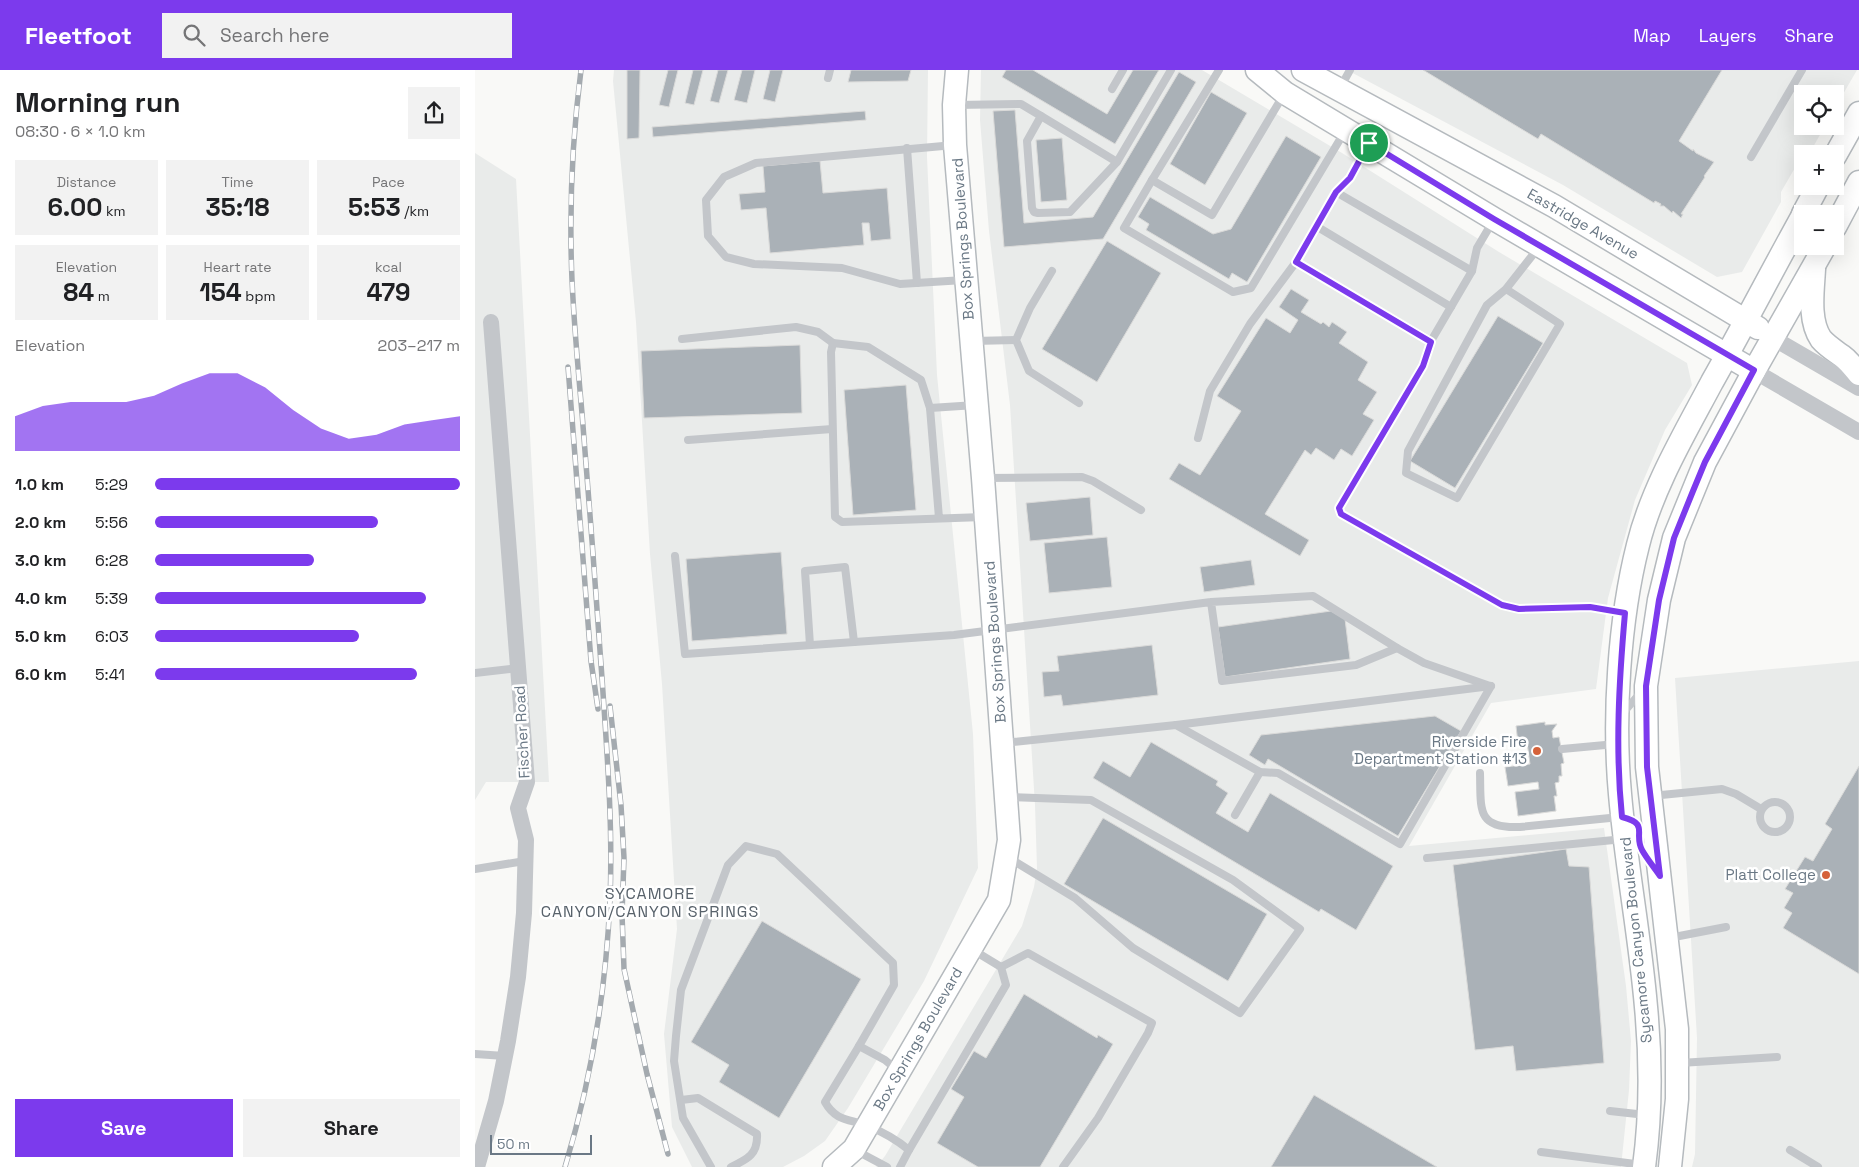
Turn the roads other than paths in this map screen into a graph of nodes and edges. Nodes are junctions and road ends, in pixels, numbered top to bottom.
1 (957, 70) edge
2 (1123, 70) edge
3 (1171, 70) edge
4 (1219, 70) edge
5 (1257, 70) edge
6 (1303, 70) edge
7 (1350, 70) edge
8 (1802, 70) edge
9 (1112, 89) dead end
10 (1339, 89) junction
11 (1285, 93) junction
12 (954, 105) junction
13 (1859, 114) edge
14 (1041, 116) junction
15 (1347, 129) junction
16 (1369, 143) junction
17 (955, 145) junction
18 (1841, 145) edge
19 (907, 148) junction
20 (1751, 157) dead end
21 (1117, 162) junction
22 (1152, 180) junction
23 (1859, 182) edge
24 (1336, 192) junction
25 (1844, 210) edge
26 (1494, 219) junction
27 (1316, 226) junction
28 (1794, 230) edge
29 (1540, 245) junction
30 (1820, 256) edge
31 (1296, 262) junction
32 (1053, 271) dead end
33 (1472, 272) junction
34 (966, 280) junction
35 (917, 282) junction
36 (1506, 289) junction
37 (1451, 307) junction
38 (1745, 320) junction
39 (491, 322) dead end
40 (1773, 338) junction
41 (681, 339) dead end
42 (1015, 340) junction
43 (971, 341) junction
44 (1431, 342) junction
45 (833, 343) junction
46 (1727, 354) junction
47 (1754, 370) junction
48 (1859, 374) edge
49 (1859, 388) edge
50 (1079, 403) dead end
51 (976, 405) junction
52 (930, 408) junction
53 (832, 429) junction
54 (1859, 432) edge
55 (1198, 438) dead end
56 (688, 440) dead end
57 (983, 478) junction
58 (1141, 510) dead end
59 (985, 517) junction
60 (939, 518) junction
61 (675, 556) dead end
62 (1211, 602) junction
63 (1625, 613) junction
64 (993, 629) junction
65 (854, 642) junction
66 (811, 645) junction
67 (1397, 648) junction
68 (518, 668) junction
69 (475, 673) edge
70 (1491, 686) junction
71 (1646, 686) junction
72 (1619, 718) junction
73 (1176, 725) junction
74 (1002, 744) junction
75 (1618, 744) junction
76 (1562, 749) dead end
77 (1260, 772) junction
78 (1480, 773) dead end
79 (1649, 796) junction
80 (1006, 797) junction
81 (1761, 809) junction
82 (1235, 815) dead end
83 (1622, 817) junction
84 (1625, 839) junction
85 (1007, 857) junction
86 (1427, 858) dead end
87 (525, 861) junction
88 (475, 869) edge
89 (1660, 876) junction
90 (1726, 927) dead end
91 (1667, 938) junction
92 (971, 949) junction
93 (1001, 967) junction
94 (859, 1046) junction
95 (475, 1054) edge
96 (505, 1056) junction
97 (1777, 1057) dead end
98 (1678, 1063) junction
99 (899, 1071) junction
100 (681, 1100) junction
101 (1610, 1111) dead end
102 (1648, 1115) junction
103 (867, 1126) junction
104 (853, 1149) junction
105 (909, 1150) junction
106 (1789, 1150) dead end
107 (1541, 1152) dead end
108 (1644, 1166) edge
109 (477, 1167) edge
110 (711, 1167) edge
111 (731, 1167) edge
112 (834, 1167) edge
113 (887, 1167) edge
114 (899, 1167) edge
115 (1063, 1167) edge
116 (1670, 1167) edge
117 (1818, 1167) edge

1 - 12 main road, Box Springs Boulevard
2 - 9 lane
3 - 21 lane
4 - 22 lane
5 - 11 main road
6 - 10 main road, Eastridge Avenue
7 - 10 lane
8 - 20 lane
10 - 38 main road, Eastridge Avenue
11 - 15 main road
11 - 22 lane
12 - 14 lane
12 - 17 main road, Box Springs Boulevard
13 - 18 main road
14 - 21 lane
14 - 21 lane
15 - 16 main road
15 - 22 lane
16 - 24 lane
16 - 26 main road
17 - 19 lane
17 - 34 main road, Box Springs Boulevard
19 - 35 lane
19 - 35 lane
23 - 25 main road
24 - 27 lane
24 - 33 lane
26 - 29 main road
26 - 33 lane
27 - 31 lane
27 - 37 lane
28 - 38 main road, Sycamore Canyon Boulevard
29 - 36 lane
29 - 46 main road
30 - 40 main road, Sycamore Canyon Boulevard
30 - 48 main road
31 - 44 lane
31 - 55 lane
32 - 42 lane
33 - 37 lane
34 - 35 lane
34 - 43 main road, Box Springs Boulevard
36 - 36 lane
37 - 44 lane
38 - 40 main road, Eastridge Avenue
38 - 46 main road, Sycamore Canyon Boulevard
39 - 68 street, Fischer Road
40 - 47 main road, Sycamore Canyon Boulevard
40 - 49 street, Eastridge Avenue
41 - 45 lane
42 - 43 lane
42 - 50 lane
43 - 51 main road, Box Springs Boulevard
44 - 63 lane
45 - 52 lane
45 - 53 lane
46 - 47 main road
46 - 63 main road, Sycamore Canyon Boulevard
47 - 54 street
47 - 71 main road, Sycamore Canyon Boulevard
51 - 52 lane
51 - 57 main road, Box Springs Boulevard
52 - 60 lane
53 - 56 lane
53 - 60 lane
57 - 58 lane
57 - 59 main road, Box Springs Boulevard
59 - 60 lane
59 - 64 main road, Box Springs Boulevard
61 - 66 lane
62 - 64 lane
62 - 67 lane
62 - 67 lane
63 - 72 main road, Sycamore Canyon Boulevard
64 - 65 lane
64 - 74 main road, Box Springs Boulevard
65 - 66 lane
65 - 66 lane
67 - 70 lane
68 - 69 lane
68 - 87 street, Fischer Road
70 - 73 lane
70 - 77 lane
71 - 72 lane
71 - 79 main road, Sycamore Canyon Boulevard
72 - 75 main road, Sycamore Canyon Boulevard
73 - 74 lane
73 - 77 lane
74 - 80 main road, Box Springs Boulevard
75 - 76 lane
75 - 83 main road, Sycamore Canyon Boulevard
77 - 82 lane
78 - 83 lane
79 - 81 lane
79 - 89 main road, Sycamore Canyon Boulevard
80 - 85 main road, Box Springs Boulevard
80 - 85 lane
81 - 81 lane
83 - 84 main road, Sycamore Canyon Boulevard
83 - 89 main road
84 - 86 lane
84 - 102 main road, Sycamore Canyon Boulevard
85 - 92 main road, Box Springs Boulevard
87 - 88 lane
87 - 96 street, Fischer Road
89 - 91 main road, Sycamore Canyon Boulevard
90 - 91 lane
91 - 98 main road, Sycamore Canyon Boulevard
92 - 93 lane
92 - 99 main road, Box Springs Boulevard
93 - 105 lane
93 - 115 lane
94 - 99 lane
94 - 100 lane
94 - 103 lane
95 - 96 lane
96 - 109 street, Fischer Road
97 - 98 lane
98 - 116 main road, Sycamore Canyon Boulevard
99 - 103 main road, Box Springs Boulevard
100 - 110 lane
100 - 111 lane
101 - 102 lane
102 - 108 main road, Sycamore Canyon Boulevard
103 - 104 main road, Box Springs Boulevard
103 - 105 lane
104 - 112 main road, Box Springs Boulevard
104 - 113 lane
105 - 114 lane
106 - 117 lane
107 - 108 lane

